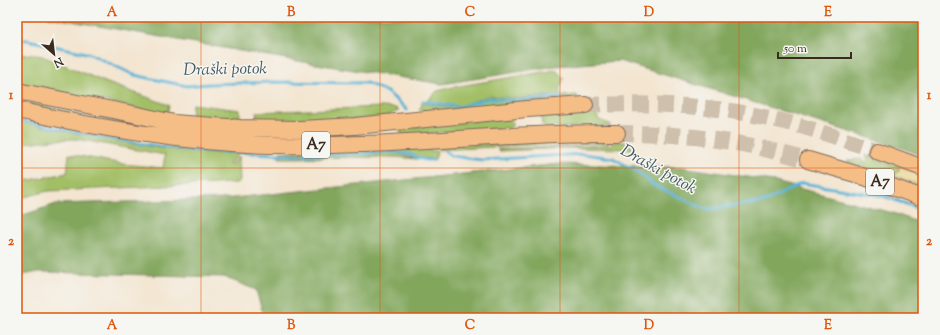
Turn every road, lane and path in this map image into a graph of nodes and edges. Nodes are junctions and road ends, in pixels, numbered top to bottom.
1 (17, 91) edge
2 (585, 105) tunnel mouth
3 (17, 110) edge
4 (617, 133) tunnel mouth
5 (877, 151) tunnel mouth
6 (808, 160) tunnel mouth
7 (907, 162) junction
8 (923, 164) edge
9 (923, 168) edge
10 (923, 198) edge

1 - 2 highway, A7
3 - 4 highway, A7
5 - 7 highway, A7
6 - 10 highway, A7
7 - 8 highway
7 - 9 highway, A7

